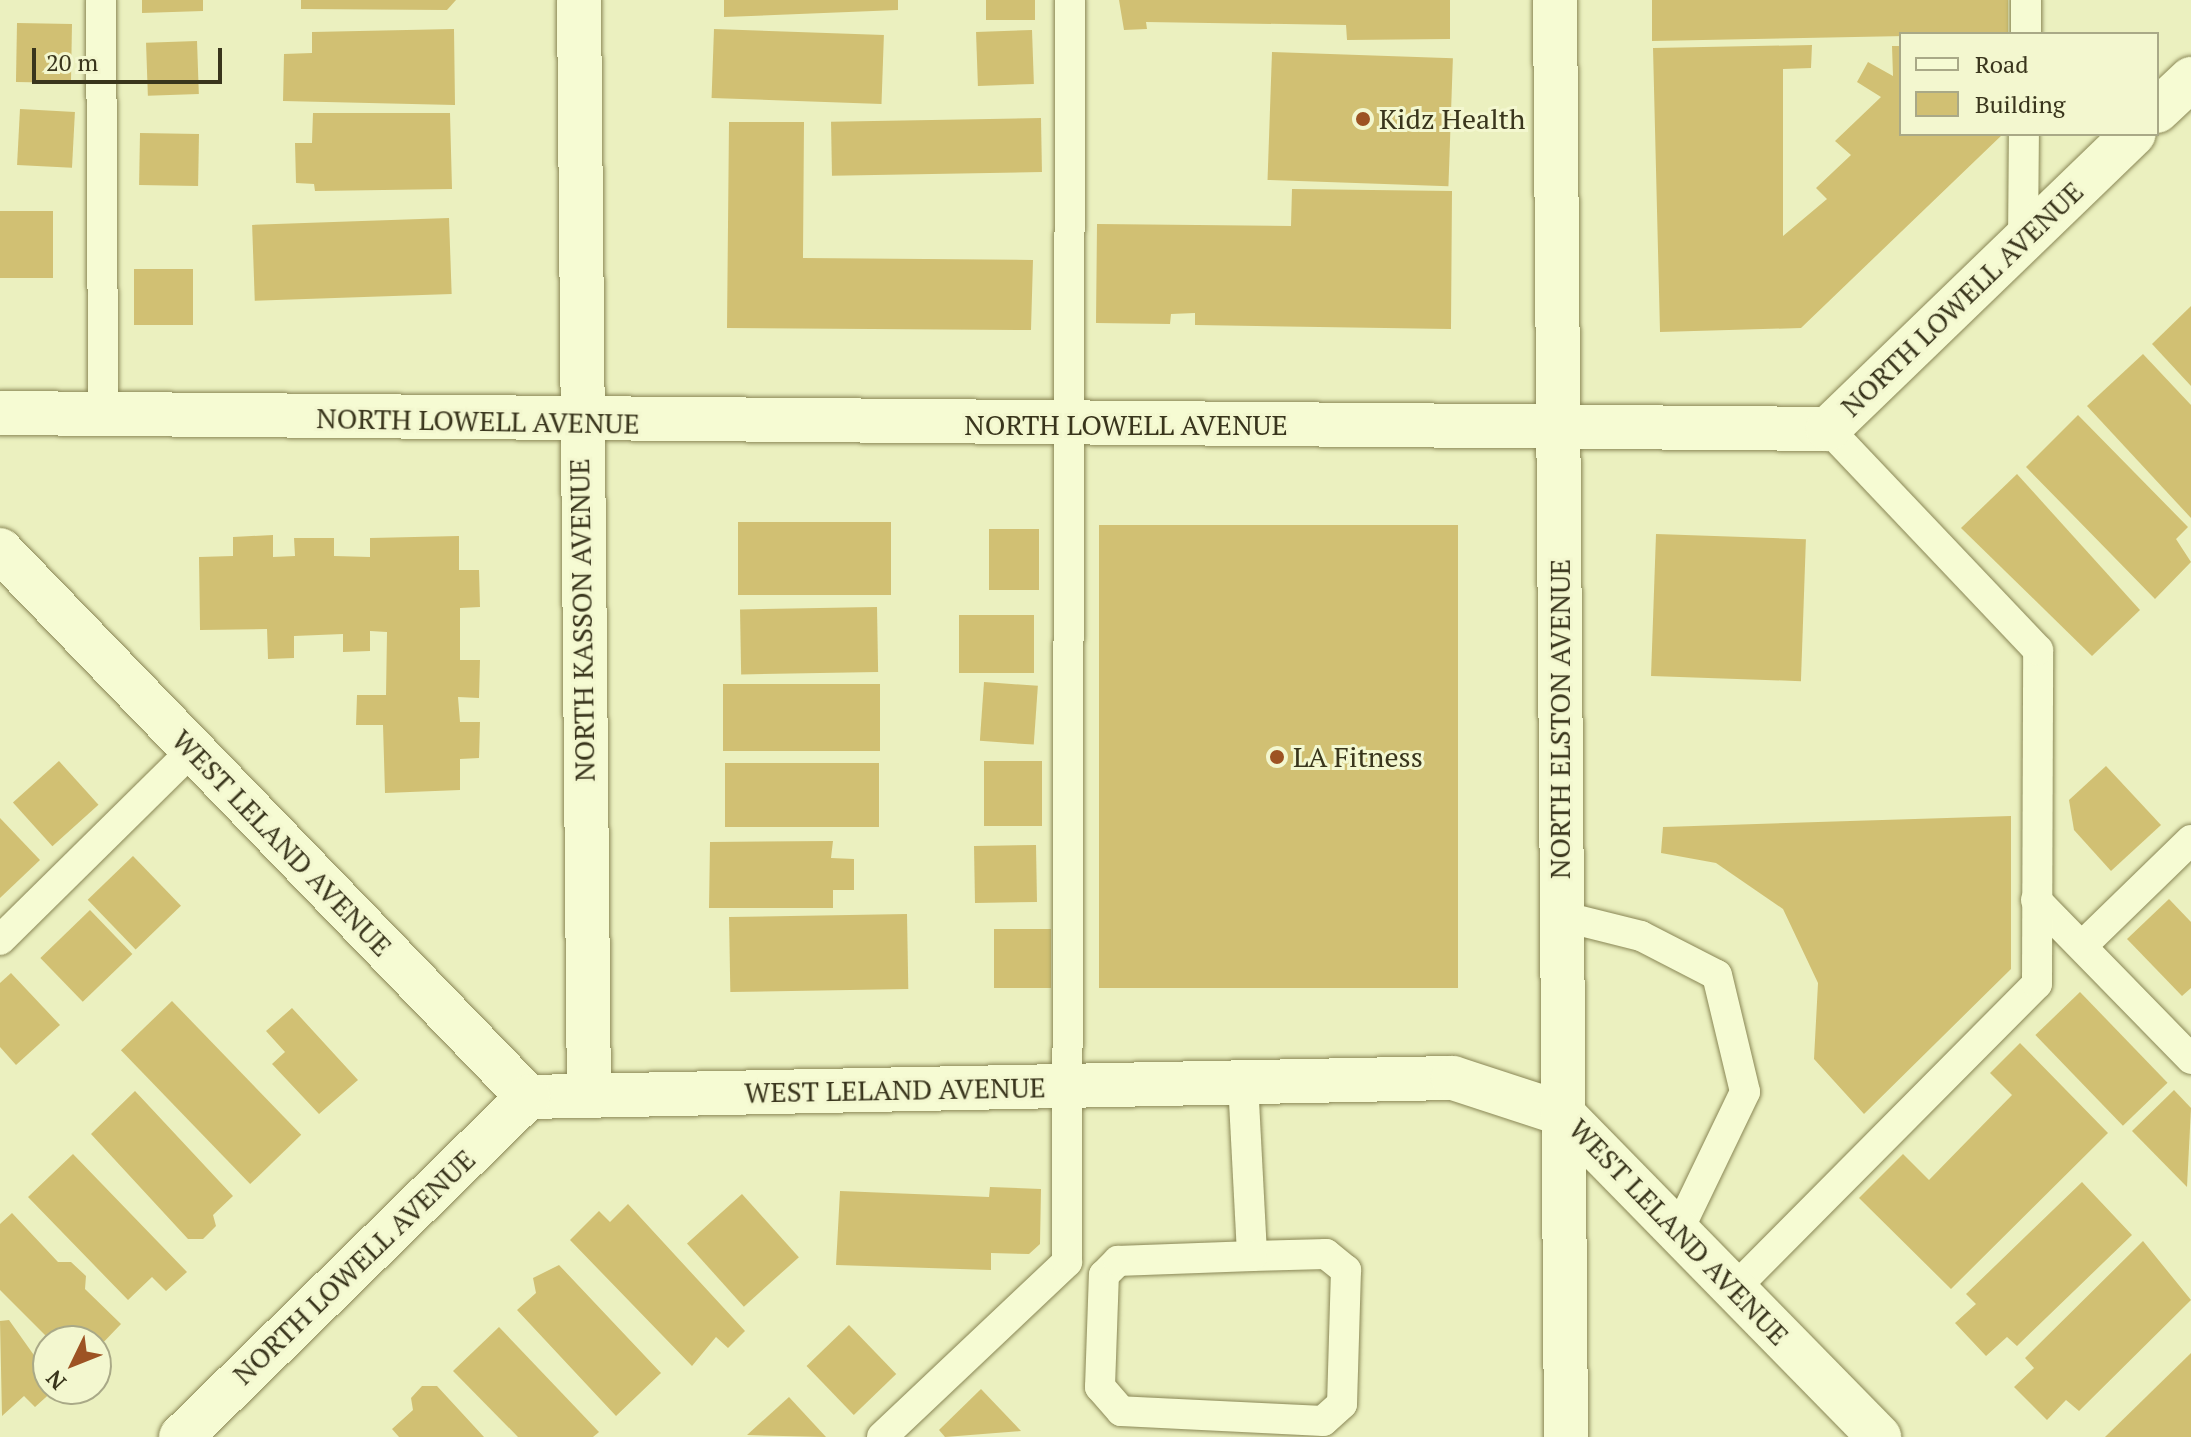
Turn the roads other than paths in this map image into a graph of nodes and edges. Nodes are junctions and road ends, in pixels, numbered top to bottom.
1 (101, 0) edge
2 (579, 0) edge
3 (1070, 0) edge
4 (1555, 0) edge
5 (2026, 0) edge
6 (2026, 32) edge
7 (2191, 79) edge
8 (2159, 109) edge
9 (2024, 136) edge
10 (2132, 136) edge
11 (2023, 240) junction
12 (0, 413) edge
13 (103, 416) junction
14 (579, 423) junction
15 (1073, 424) junction
16 (1559, 429) junction
17 (1828, 429) junction
18 (0, 550) edge
19 (193, 750) junction
20 (2191, 840) edge
21 (2036, 900) junction
22 (1561, 916) junction
23 (0, 940) edge
24 (2082, 946) junction
25 (2191, 1059) edge
26 (1243, 1082) junction
27 (1069, 1087) junction
28 (589, 1096) junction
29 (528, 1097) junction
30 (1563, 1114) junction
31 (1678, 1231) junction
32 (1252, 1256) junction
33 (1734, 1289) junction
34 (197, 1432) edge
35 (882, 1437) edge
36 (1566, 1437) edge
37 (1879, 1437) edge

1 - 13 lane
2 - 14 street, NORTH KASSON AVENUE
3 - 15 lane
4 - 16 street, NORTH ELSTON AVENUE
5 - 6 lane
7 - 8 street
9 - 11 lane
10 - 11 street, NORTH LOWELL AVENUE
11 - 17 street, NORTH LOWELL AVENUE
12 - 13 street, NORTH LOWELL AVENUE
13 - 14 street, NORTH LOWELL AVENUE
14 - 15 street, NORTH LOWELL AVENUE
14 - 28 street, NORTH KASSON AVENUE
15 - 16 street, NORTH LOWELL AVENUE
15 - 27 lane
16 - 17 street, NORTH LOWELL AVENUE
16 - 22 street, NORTH ELSTON AVENUE
17 - 21 lane
18 - 19 street, WEST LELAND AVENUE
19 - 23 lane
19 - 29 street, WEST LELAND AVENUE
20 - 24 lane
21 - 24 lane
21 - 33 lane
22 - 30 street, NORTH ELSTON AVENUE
22 - 31 lane
24 - 25 lane
26 - 27 street, WEST LELAND AVENUE
26 - 30 street, WEST LELAND AVENUE
26 - 32 lane
27 - 28 street, WEST LELAND AVENUE
27 - 35 lane
28 - 29 street, WEST LELAND AVENUE
29 - 34 street, NORTH LOWELL AVENUE
30 - 31 street, WEST LELAND AVENUE
30 - 36 street, NORTH ELSTON AVENUE
31 - 33 street, WEST LELAND AVENUE
32 - 32 lane
33 - 37 street, WEST LELAND AVENUE

